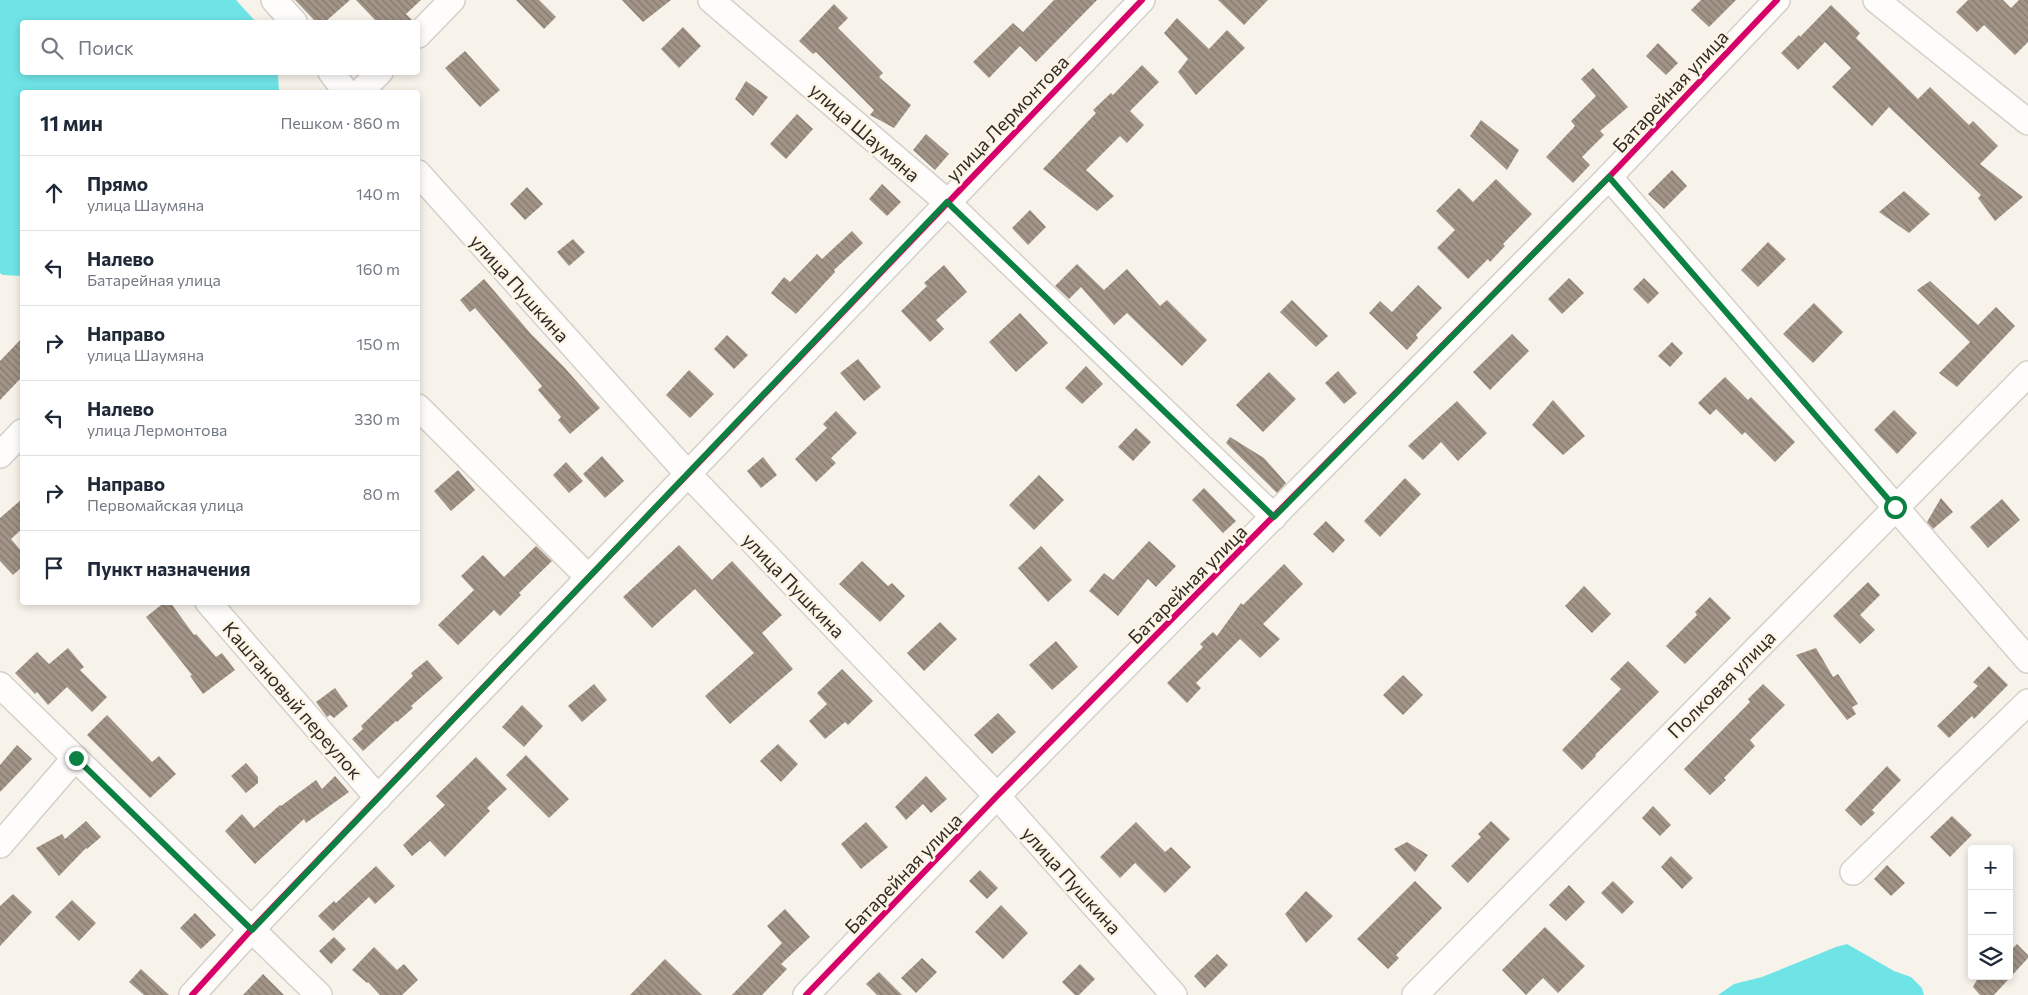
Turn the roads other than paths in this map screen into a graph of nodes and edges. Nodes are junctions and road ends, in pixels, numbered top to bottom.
1 (274, 0) edge
2 (452, 0) edge
3 (711, 0) edge
4 (1142, 0) edge
5 (1777, 0) edge
6 (1876, 0) edge
7 (292, 20) edge
8 (420, 33) edge
9 (333, 75) edge
10 (377, 75) edge
11 (344, 90) edge
12 (362, 90) edge
13 (2028, 122) edge
14 (420, 175) edge
15 (1609, 177) junction
16 (947, 202) junction
17 (2028, 374) edge
18 (420, 409) edge
19 (20, 434) edge
20 (0, 455) edge
21 (687, 473) junction
22 (1895, 507) junction
23 (1274, 517) junction
24 (588, 577) junction
25 (211, 605) edge
26 (2028, 660) edge
27 (0, 685) edge
28 (2028, 702) edge
29 (76, 758) junction
30 (997, 796) junction
31 (378, 798) junction
32 (0, 845) edge
33 (1853, 872) dead end
34 (252, 930) junction
35 (192, 995) edge
36 (318, 995) edge
37 (806, 995) edge
38 (1174, 995) edge
39 (1415, 995) edge

1 - 7 street
2 - 8 street
3 - 16 street, улица Шаумяна
4 - 16 street, улица Лермонтова
5 - 15 street, Батарейная улица
6 - 13 street
9 - 11 street
10 - 12 street
14 - 21 street, улица Пушкина
15 - 22 street
15 - 23 street, Батарейная улица
16 - 21 street, улица Лермонтова
16 - 23 street, улица Шаумяна
17 - 22 street, Полковая улица
18 - 24 street
19 - 20 street
21 - 24 street, улица Лермонтова
21 - 30 street, улица Пушкина
22 - 26 street
22 - 39 street, Полковая улица
23 - 30 street, Батарейная улица
24 - 31 street, улица Лермонтова
25 - 31 street, Каштановый переулок
27 - 29 street
28 - 33 street
29 - 32 street
29 - 34 street
30 - 37 street, Батарейная улица
30 - 38 street, улица Пушкина
31 - 34 street, улица Лермонтова
34 - 35 street, улица Лермонтова
34 - 36 street

